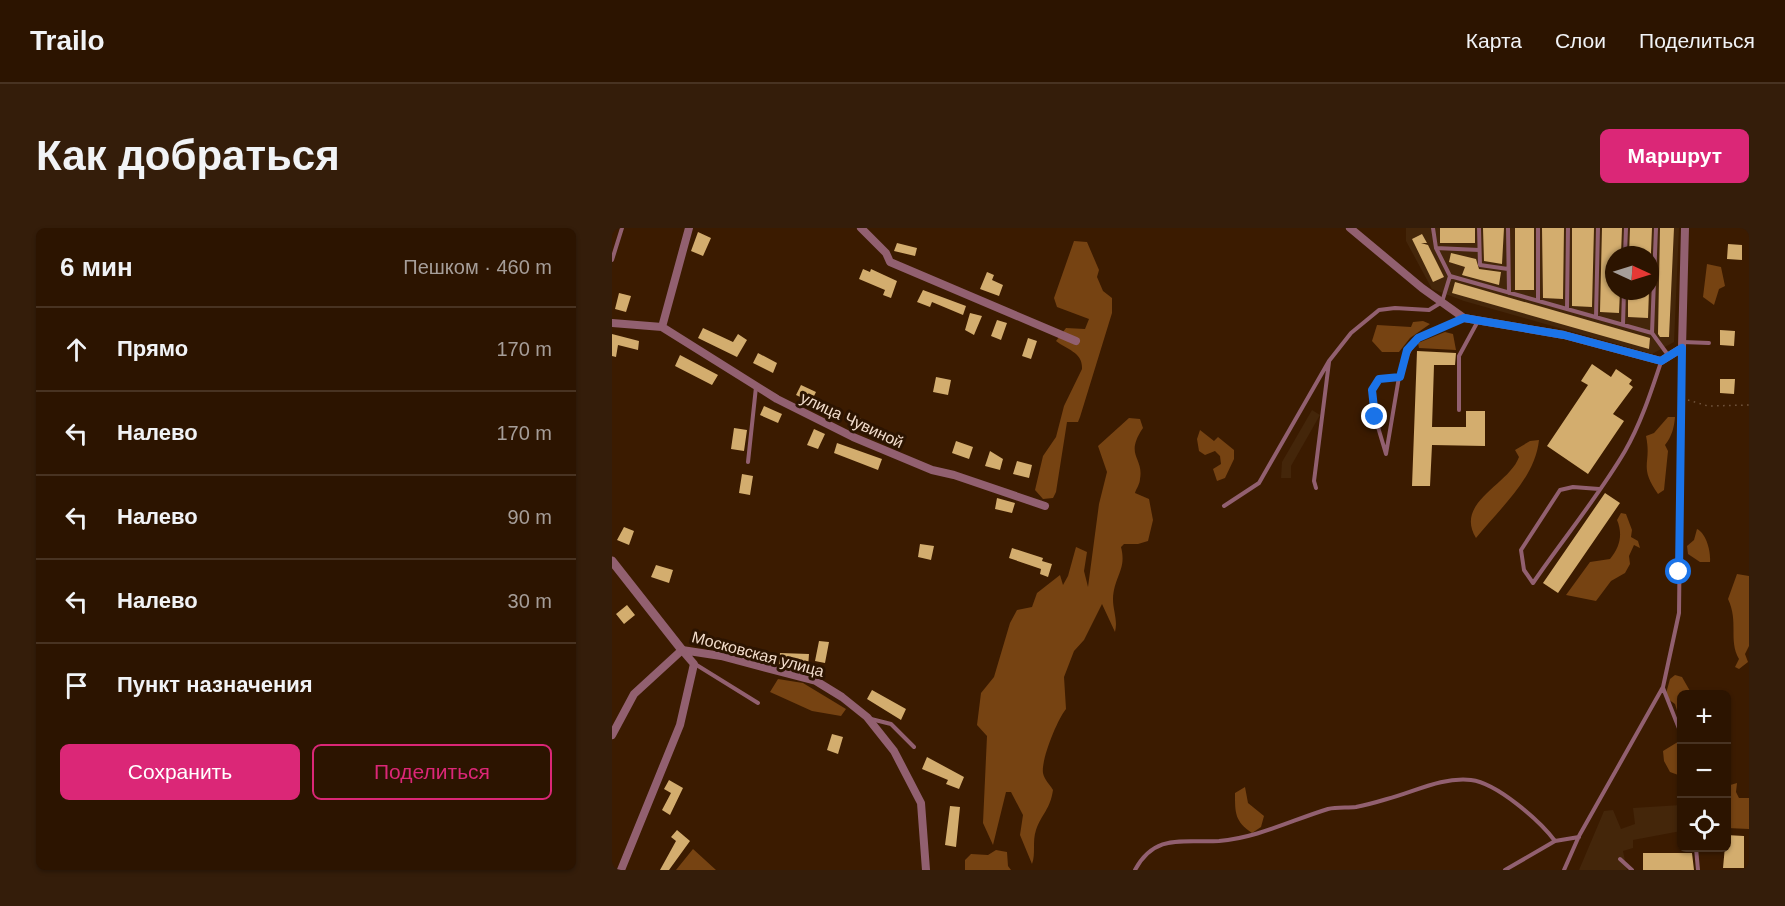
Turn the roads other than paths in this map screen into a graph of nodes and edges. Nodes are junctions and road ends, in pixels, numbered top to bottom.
1 (622, 228) edge
2 (689, 228) edge
3 (861, 228) edge
4 (1350, 228) edge
5 (1433, 228) edge
6 (1479, 228) edge
7 (1508, 228) edge
8 (1538, 228) edge
9 (1568, 228) edge
10 (1598, 228) edge
11 (1626, 228) edge
12 (1656, 228) edge
13 (1685, 228) edge
14 (1625, 246) edge
15 (1436, 248) junction
16 (1479, 250) junction
17 (612, 260) edge
18 (1508, 269) junction
19 (1450, 276) junction
20 (1509, 293) junction
21 (1624, 300) edge
22 (1538, 301) junction
23 (1442, 302) junction
24 (1567, 309) junction
25 (1596, 317) junction
26 (1464, 318) junction
27 (1478, 320) junction
28 (612, 323) edge
29 (1623, 325) junction
30 (662, 327) junction
31 (1652, 333) junction
32 (1076, 341) dead end
33 (1709, 343) dead end
34 (1682, 345) junction
35 (1668, 355) junction
36 (1329, 361) junction
37 (1661, 361) junction
38 (1400, 377) junction
39 (756, 386) junction
40 (1459, 410) dead end
41 (748, 462) dead end
42 (1316, 488) dead end
43 (1599, 489) junction
44 (1045, 506) dead end
45 (1224, 506) dead end
46 (612, 561) edge
47 (682, 650) junction
48 (694, 664) junction
49 (1663, 687) junction
50 (758, 703) dead end
51 (867, 717) junction
52 (1677, 723) edge
53 (612, 735) edge
54 (914, 747) dead end
55 (1579, 836) junction
56 (1555, 841) junction
57 (1696, 852) edge
58 (1620, 859) dead end
59 (621, 870) edge
60 (926, 870) edge
61 (1135, 870) edge
62 (1505, 870) edge
63 (1564, 870) edge
64 (1632, 870) edge
65 (1698, 870) edge

1 - 17 lane
2 - 30 street
3 - 32 street
4 - 23 street
5 - 15 lane
6 - 16 lane
7 - 18 lane
8 - 22 lane
9 - 24 lane
10 - 25 lane
11 - 14 lane
12 - 31 lane
13 - 34 street
15 - 16 lane
15 - 19 lane
16 - 18 lane
18 - 20 lane
19 - 20 lane
19 - 23 lane
20 - 22 lane
21 - 29 lane
22 - 24 lane
23 - 26 street
23 - 36 lane
24 - 25 lane
25 - 29 lane
26 - 27 street
26 - 38 lane
27 - 37 street
27 - 40 lane
28 - 30 street, улица Чувиной
29 - 31 lane
30 - 39 street, улица Чувиной
31 - 35 lane
33 - 34 lane
34 - 35 street
34 - 49 lane
35 - 37 street
36 - 42 lane
36 - 45 lane
37 - 43 lane
38 - 38 lane
39 - 41 lane
39 - 44 street, улица Чувиной
43 - 43 lane
46 - 47 street, Московская улица
47 - 48 street
47 - 51 street, Московская улица
47 - 53 street
48 - 50 lane
48 - 59 street
49 - 52 lane
49 - 55 lane
51 - 54 lane
51 - 60 street, Московская улица
55 - 56 lane
55 - 63 lane
56 - 61 lane
56 - 62 lane
57 - 65 lane
58 - 64 lane

